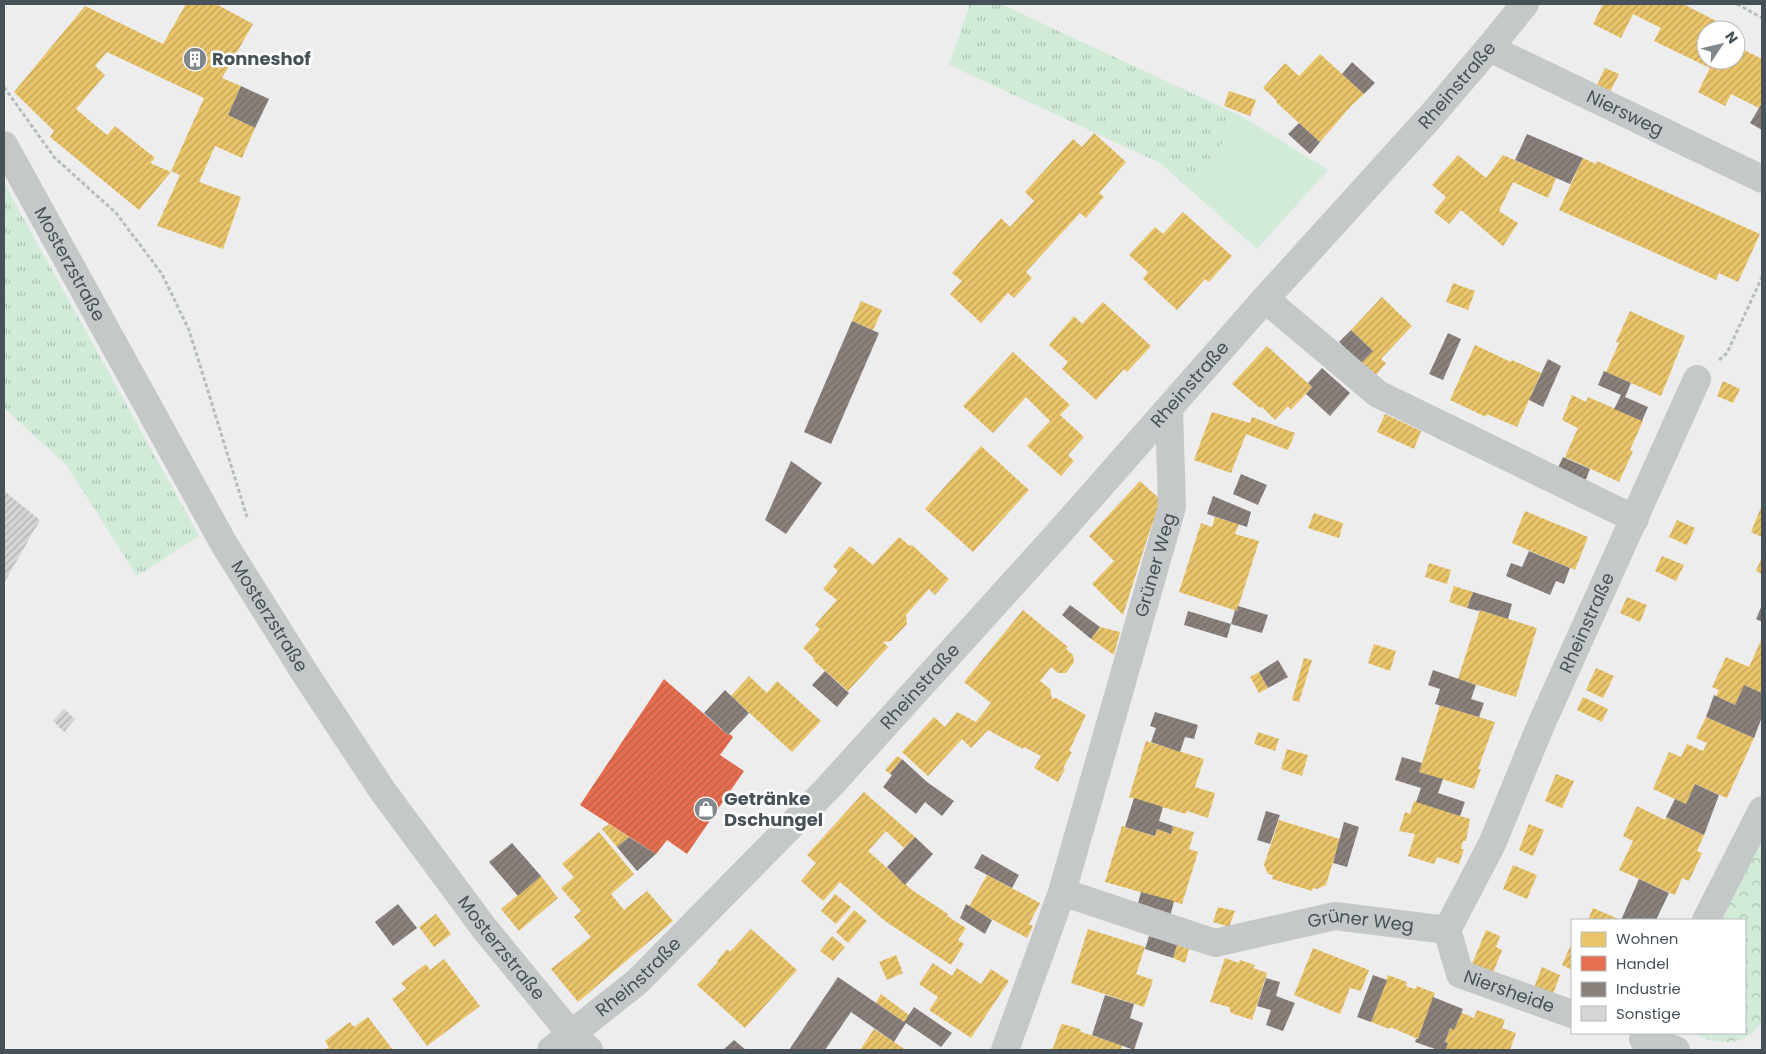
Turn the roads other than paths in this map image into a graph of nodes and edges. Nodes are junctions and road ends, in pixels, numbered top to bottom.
1 (1525, 4) edge
2 (1489, 48) junction
3 (4, 145) edge
4 (1762, 179) edge
5 (1265, 299) junction
6 (1697, 379) road end
7 (1169, 409) junction
8 (1635, 518) junction
9 (1762, 810) edge
10 (1062, 892) junction
11 (1707, 919) edge
12 (1447, 930) junction
13 (1571, 1014) edge
14 (1638, 1035) edge
15 (570, 1045) edge
16 (1005, 1050) edge
17 (1676, 1050) edge

1 - 2 street, Rheinstraße
2 - 4 street, Niersweg
2 - 5 street, Rheinstraße
3 - 15 street, Mosterzstraße
5 - 7 street, Rheinstraße
5 - 8 street
6 - 8 street, Rheinstraße
7 - 10 street, Grüner Weg
7 - 15 street, Rheinstraße
8 - 12 street, Rheinstraße
9 - 11 street
10 - 12 street, Grüner Weg
10 - 16 street, Grüner Weg
12 - 13 street, Niersheide
14 - 17 street

